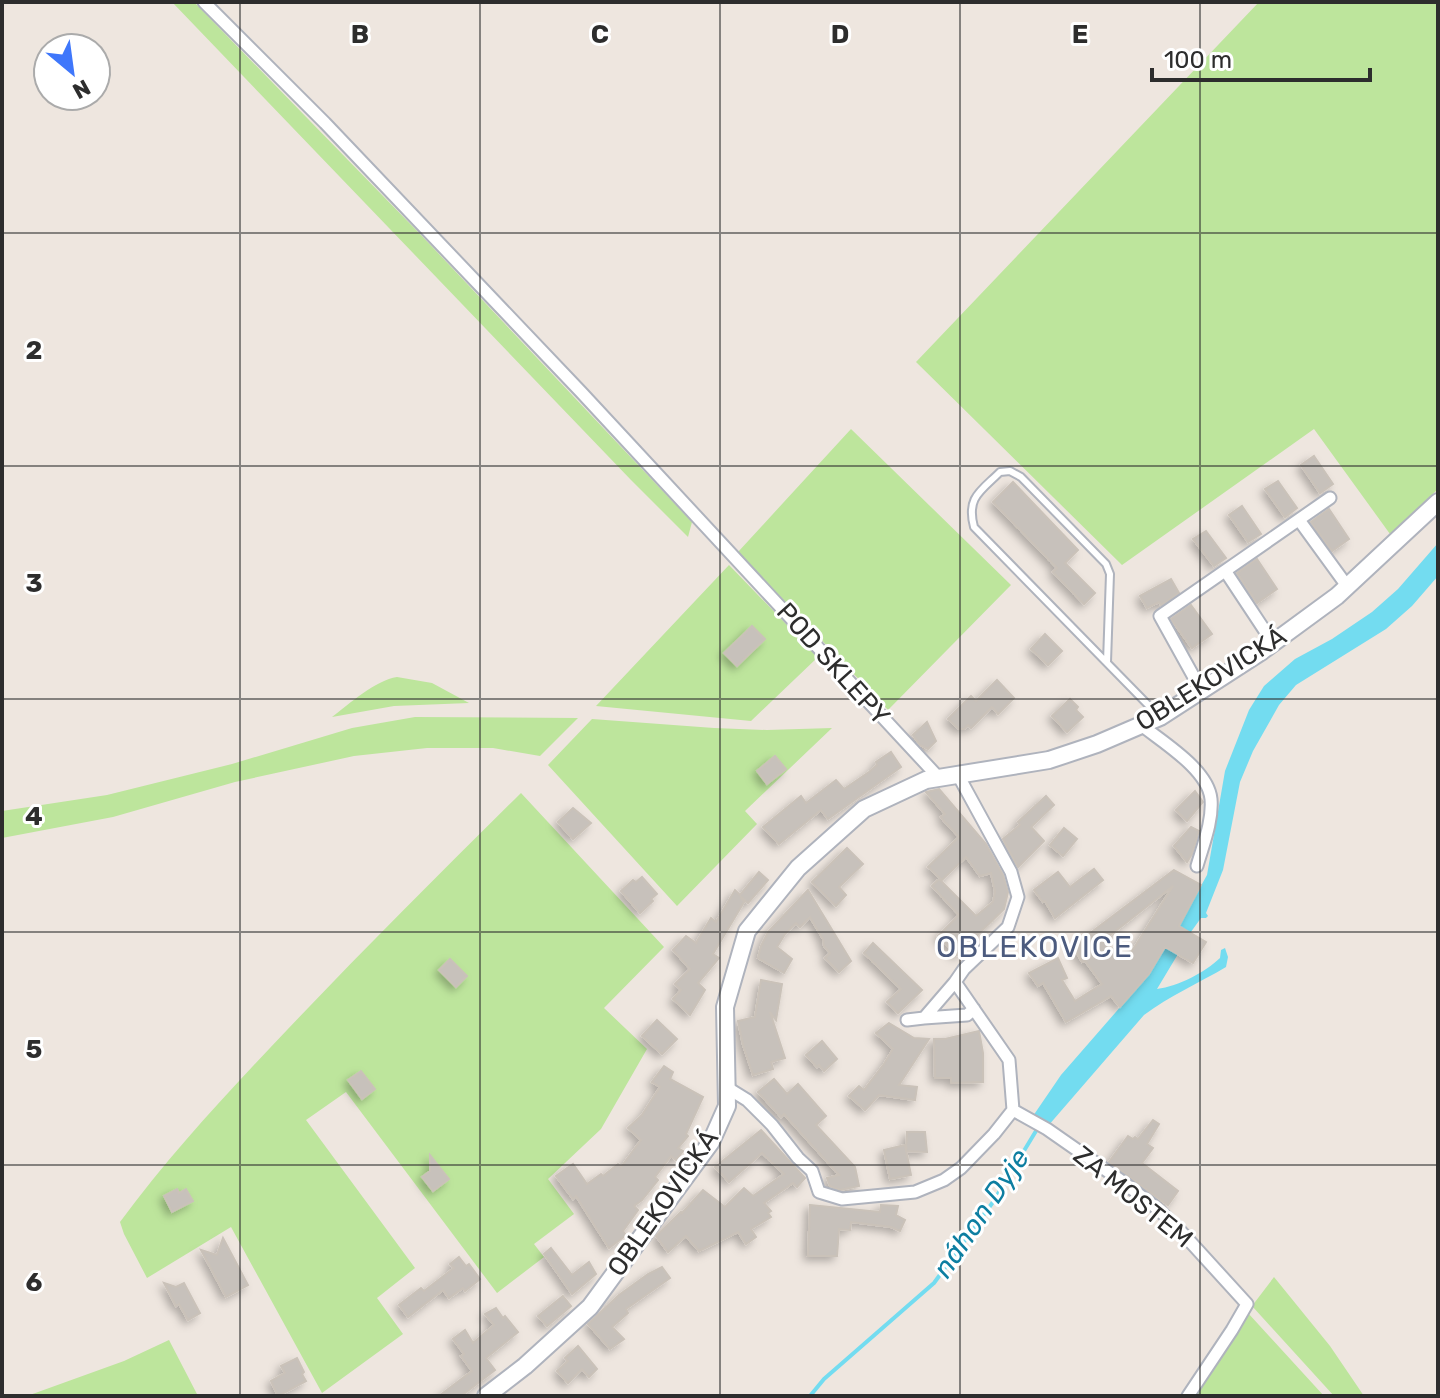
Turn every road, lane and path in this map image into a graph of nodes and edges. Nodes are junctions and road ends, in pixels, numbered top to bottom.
1 (204, 2) edge
2 (1330, 498) dead end
3 (1438, 502) edge
4 (1299, 520) junction
5 (1226, 572) junction
6 (1347, 586) junction
7 (1273, 643) junction
8 (1107, 662) junction
9 (1201, 690) junction
10 (1160, 717) junction
11 (1140, 724) junction
12 (958, 775) junction
13 (939, 778) junction
14 (1197, 866) dead end
15 (955, 982) junction
16 (974, 1009) junction
17 (924, 1018) junction
18 (907, 1020) dead end
19 (726, 1087) junction
20 (1013, 1110) junction
21 (486, 1396) edge
22 (1188, 1396) edge

1 - 13 street, POD SKLEPY
2 - 4 street
3 - 6 street, OBLEKOVICKÁ
4 - 5 street
4 - 6 street
5 - 7 street
5 - 9 street
6 - 7 street, OBLEKOVICKÁ
7 - 9 street, OBLEKOVICKÁ
8 - 8 lane
8 - 10 lane
9 - 10 street, OBLEKOVICKÁ
10 - 11 street, OBLEKOVICKÁ
11 - 12 street, OBLEKOVICKÁ
11 - 14 street
12 - 13 street, OBLEKOVICKÁ
12 - 15 street
13 - 19 street, OBLEKOVICKÁ
15 - 16 street
15 - 17 street
16 - 17 street
16 - 20 street
17 - 18 street
19 - 20 street
19 - 21 street, OBLEKOVICKÁ
20 - 22 street, ZA MOSTEM

